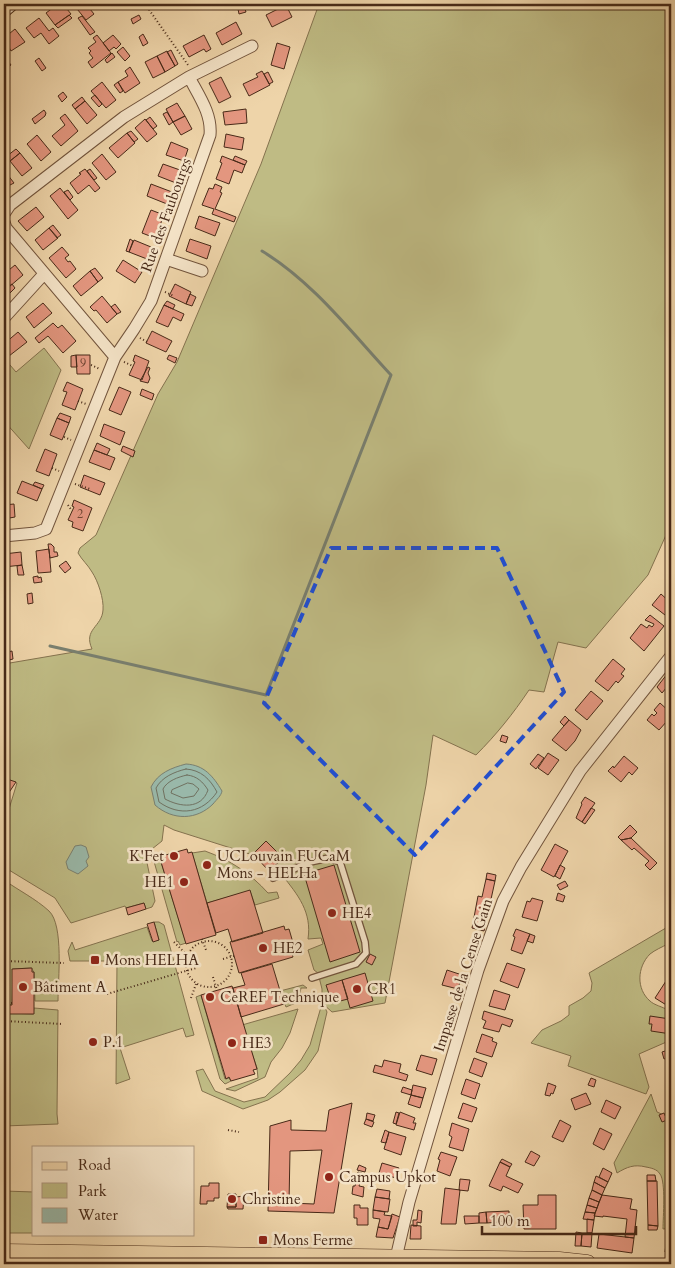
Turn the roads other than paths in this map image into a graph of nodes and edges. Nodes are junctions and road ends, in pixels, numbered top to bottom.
1 (10, 4) edge
2 (4, 9) edge
3 (252, 46) dead end
4 (192, 76) junction
5 (4, 214) edge
6 (4, 222) edge
7 (166, 259) junction
8 (202, 271) dead end
9 (44, 274) junction
10 (4, 318) edge
11 (115, 356) junction
12 (4, 536) edge
13 (671, 656) edge
14 (274, 878) dead end
15 (312, 978) dead end
16 (4, 1253) edge
17 (396, 1258) junction
18 (587, 1264) edge

1 - 2 main road
3 - 4 street
4 - 5 street
4 - 7 street, Rue des Faubourgs
6 - 9 street
7 - 8 street
7 - 11 street, Rue des Faubourgs
9 - 10 street
9 - 11 street
11 - 12 street, Rue des Faubourgs
13 - 17 street, Impasse de la Cense Gain
14 - 15 lane
16 - 17 main road
17 - 18 main road

